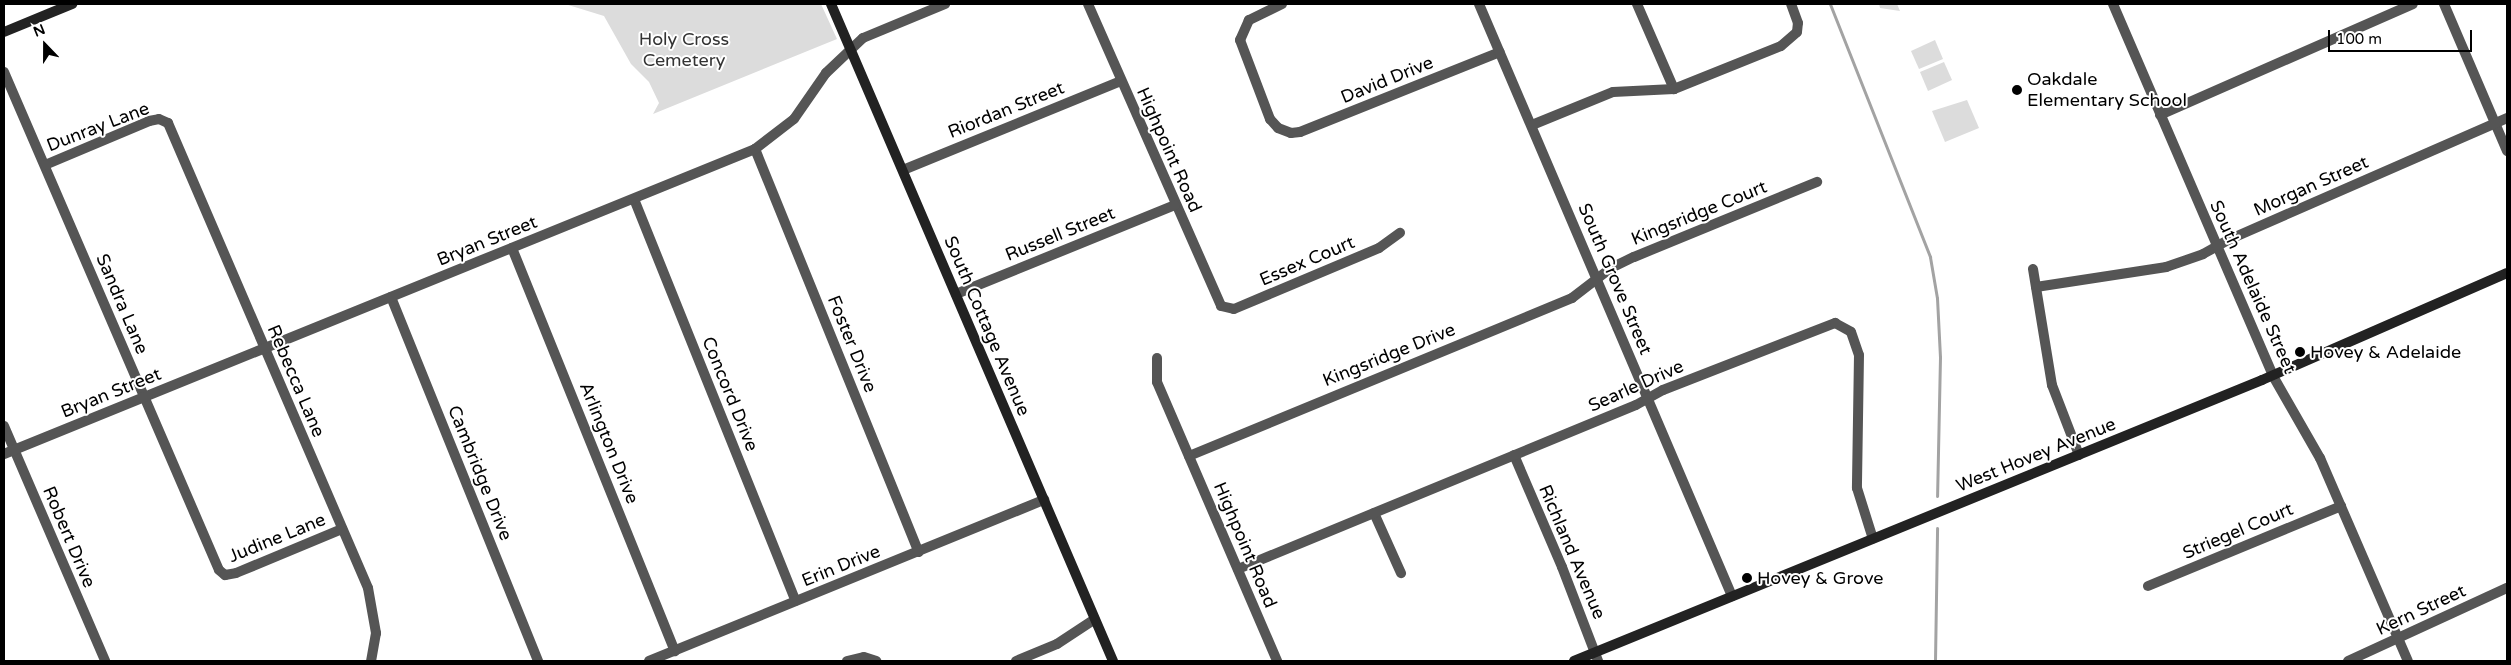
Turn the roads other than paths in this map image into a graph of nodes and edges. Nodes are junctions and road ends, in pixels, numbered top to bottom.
1 (72, 4) edge
2 (831, 4) edge
3 (945, 4) edge
4 (1088, 4) edge
5 (1282, 4) edge
6 (1479, 4) edge
7 (1637, 4) edge
8 (1791, 4) edge
9 (2113, 4) edge
10 (2413, 4) edge
11 (2444, 4) edge
12 (4, 32) edge
13 (850, 49) junction
14 (1500, 52) junction
15 (4, 72) edge
16 (1121, 81) junction
17 (1674, 89) junction
18 (2160, 115) junction
19 (2507, 118) edge
20 (162, 120) joint
21 (2495, 123) junction
22 (1532, 125) junction
23 (755, 148) junction
24 (2507, 151) edge
25 (45, 165) junction
26 (903, 170) junction
27 (1817, 182) dead end
28 (634, 199) junction
29 (1175, 205) junction
30 (1400, 233) dead end
31 (2216, 246) junction
32 (512, 248) junction
33 (2033, 269) dead end
34 (2507, 273) edge
35 (1598, 279) junction
36 (2036, 287) junction
37 (956, 294) junction
38 (391, 298) junction
39 (1223, 307) joint
40 (265, 348) junction
41 (1157, 358) dead end
42 (2273, 376) junction
43 (144, 397) junction
44 (1649, 398) junction
45 (4, 426) edge
46 (14, 450) junction
47 (4, 454) edge
48 (2079, 455) junction
49 (1189, 456) junction
50 (1514, 456) junction
51 (1044, 500) junction
52 (2342, 506) junction
53 (1374, 513) junction
54 (342, 529) junction
55 (1873, 539) junction
56 (919, 552) junction
57 (1238, 569) junction
58 (1401, 573) dead end
59 (225, 575) joint
60 (2148, 586) dead end
61 (2507, 588) edge
62 (1732, 596) junction
63 (796, 601) junction
64 (1095, 619) junction
65 (2398, 636) junction
66 (675, 651) junction
67 (1597, 657) edge
68 (104, 661) edge
69 (371, 661) edge
70 (538, 661) edge
71 (649, 661) edge
72 (847, 661) edge
73 (876, 661) edge
74 (1016, 661) edge
75 (1113, 661) edge
76 (1277, 661) edge
77 (1574, 661) edge
78 (2348, 661) edge
79 (2408, 661) edge

1 - 12 main road
2 - 13 main road, South Cottage Avenue
3 - 13 street, Bryan Street
4 - 16 street, Highpoint Road
5 - 14 street, David Drive
6 - 14 street, South Grove Street
7 - 17 street
8 - 17 street
9 - 18 street, South Adelaide Street
10 - 18 street
11 - 21 street
13 - 23 street, Bryan Street
13 - 26 main road, South Cottage Avenue
14 - 22 street, South Grove Street
15 - 25 street, Sandra Lane
16 - 26 street, Riordan Street
16 - 29 street, Highpoint Road
17 - 22 street
18 - 31 street, South Adelaide Street
19 - 21 street, Morgan Street
20 - 25 street, Dunray Lane
20 - 40 street, Rebecca Lane
21 - 24 street
21 - 31 street, Morgan Street
22 - 35 street, South Grove Street
23 - 28 street, Bryan Street
23 - 56 street, Foster Drive
25 - 43 street, Sandra Lane
26 - 37 main road, South Cottage Avenue
27 - 35 street, Kingsridge Court
28 - 32 street, Bryan Street
28 - 63 street, Concord Drive
29 - 37 street, Russell Street
29 - 39 street, Highpoint Road
30 - 39 street, Essex Court
31 - 36 street, Morgan Street
31 - 42 street, South Adelaide Street
32 - 38 street, Bryan Street
32 - 66 street, Arlington Drive
33 - 36 street
34 - 42 main road, West Hovey Avenue
35 - 44 street, South Grove Street
35 - 49 street, Kingsridge Drive
36 - 48 street
37 - 51 main road, South Cottage Avenue
38 - 40 street, Bryan Street
38 - 70 street, Cambridge Drive
40 - 43 street, Bryan Street
40 - 54 street, Rebecca Lane
41 - 49 street, Highpoint Road
42 - 48 main road, West Hovey Avenue
42 - 52 street, South Adelaide Street
43 - 46 street, Bryan Street
43 - 59 street, Sandra Lane
44 - 50 street, Searle Drive
44 - 55 street, Searle Drive
44 - 62 street, South Grove Street
45 - 46 street, Robert Drive
46 - 47 street, Bryan Street
46 - 68 street, Robert Drive
48 - 55 main road, West Hovey Avenue
49 - 57 street, Highpoint Road
50 - 53 street, Searle Drive
50 - 67 street, Richland Avenue
51 - 56 street, Erin Drive
51 - 64 main road, South Cottage Avenue
52 - 60 street, Striegel Court
52 - 65 street, South Adelaide Street
53 - 57 street, Searle Drive
53 - 58 street
54 - 59 street, Judine Lane
54 - 69 street, Rebecca Lane
55 - 62 main road, West Hovey Avenue
56 - 63 street, Erin Drive
57 - 76 street, Highpoint Road
61 - 65 street, Kern Street
62 - 67 main road, West Hovey Avenue
63 - 66 street, Erin Drive
64 - 74 street
64 - 75 main road, South Cottage Avenue
65 - 78 street, Kern Street
65 - 79 street, South Adelaide Street
66 - 71 street, Erin Drive
67 - 77 main road, West Hovey Avenue
72 - 73 street

